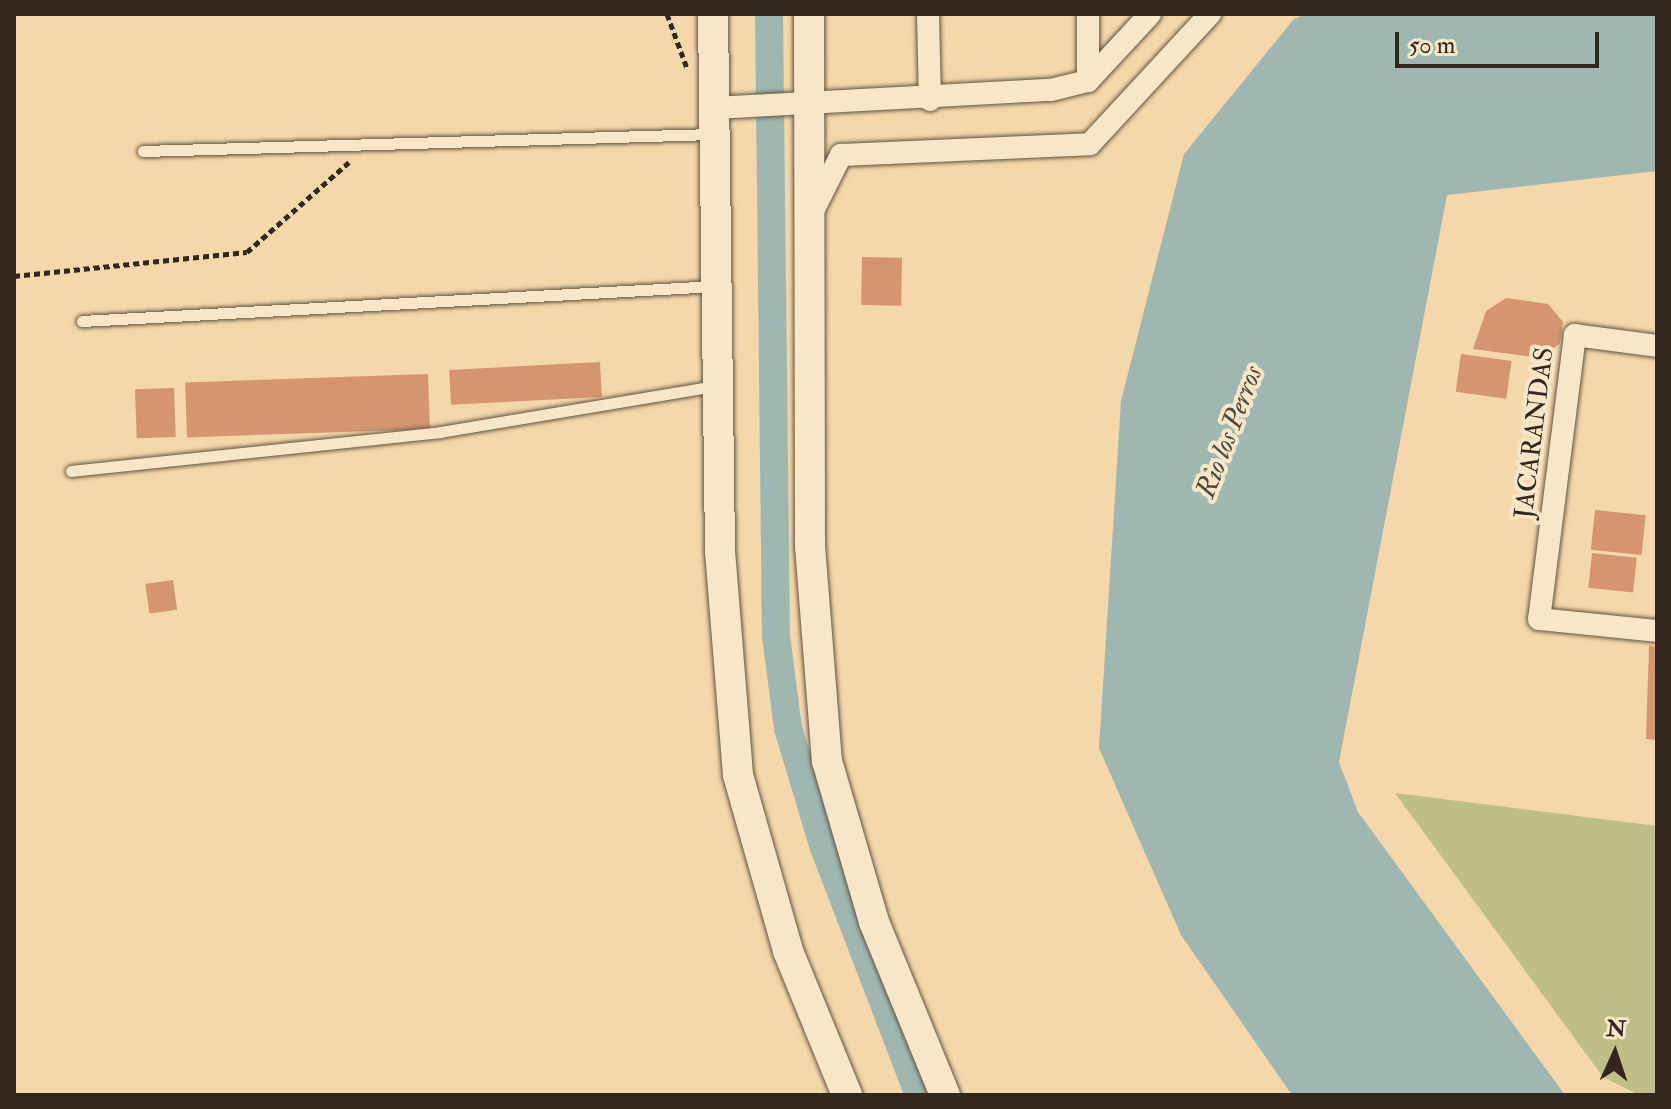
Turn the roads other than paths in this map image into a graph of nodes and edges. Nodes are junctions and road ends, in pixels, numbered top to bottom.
1 (713, 14) edge
2 (809, 14) edge
3 (928, 14) edge
4 (1088, 14) edge
5 (1150, 14) edge
6 (1210, 14) edge
7 (1088, 81) junction
8 (930, 100) junction
9 (802, 108) junction
10 (720, 116) junction
11 (143, 151) dead end
12 (810, 215) junction
13 (715, 286) junction
14 (82, 321) dead end
15 (1657, 346) edge
16 (717, 386) junction
17 (71, 471) dead end
18 (1657, 631) edge
19 (847, 1095) edge
20 (945, 1095) edge

1 - 10 street
2 - 9 street
3 - 8 street
4 - 7 street
5 - 7 street
6 - 12 street
7 - 8 street
8 - 9 street
9 - 10 street
9 - 12 street
10 - 11 lane
10 - 13 street
12 - 20 street
13 - 14 lane
13 - 16 street
15 - 18 street, JACARANDAS
16 - 17 lane
16 - 19 street

